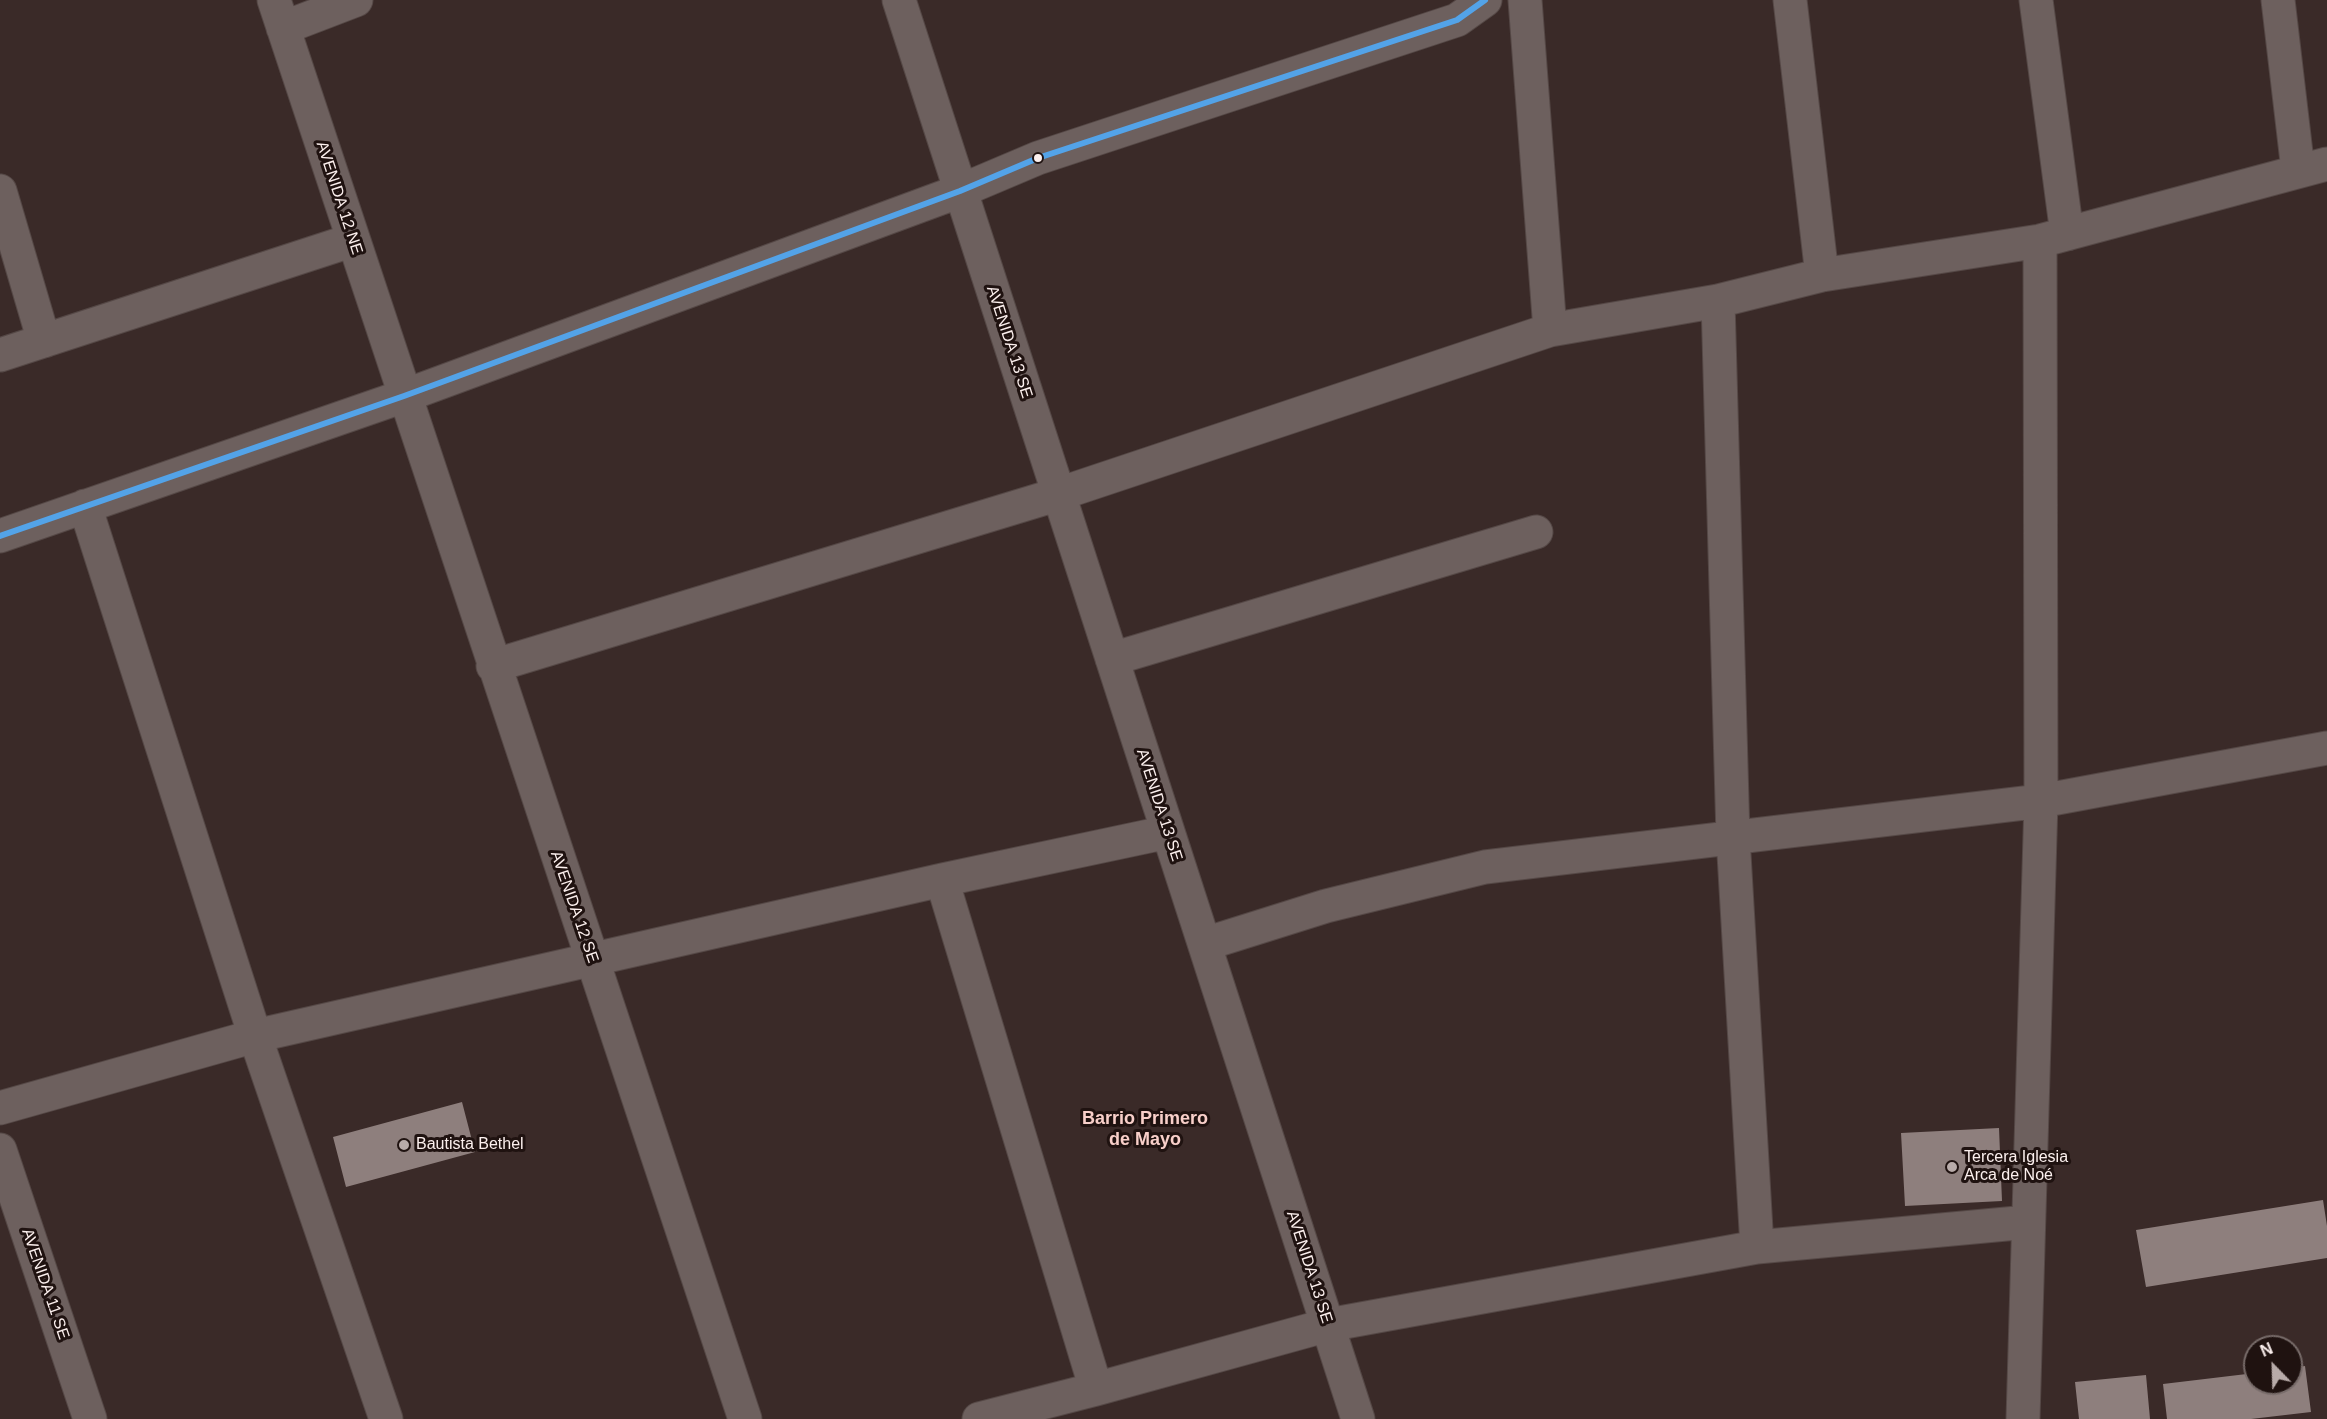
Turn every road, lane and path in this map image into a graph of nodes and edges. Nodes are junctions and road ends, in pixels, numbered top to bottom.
1 (356, 0) edge
2 (898, 0) edge
3 (1485, 0) edge
4 (1525, 0) edge
5 (1790, 0) edge
6 (2036, 0) edge
7 (2278, 0) edge
8 (278, 14) edge
9 (2312, 167) edge
10 (960, 191) junction
11 (0, 192) edge
12 (2054, 237) junction
13 (353, 240) junction
14 (1822, 275) junction
15 (1718, 301) junction
16 (1550, 330) junction
17 (44, 341) junction
18 (0, 355) edge
19 (404, 396) junction
20 (1059, 494) junction
21 (85, 506) junction
22 (1536, 532) dead end
23 (0, 536) edge
24 (1112, 659) junction
25 (493, 666) junction
26 (2327, 748) edge
27 (2041, 801) junction
28 (1168, 832) junction
29 (1733, 837) junction
30 (942, 880) junction
31 (1205, 944) junction
32 (592, 959) junction
33 (255, 1036) junction
34 (0, 1108) edge
35 (0, 1150) edge
36 (2028, 1222) junction
37 (1757, 1247) junction
38 (1328, 1325) junction
39 (1096, 1389) junction
40 (90, 1419) edge
41 (386, 1419) edge
42 (745, 1419) edge
43 (979, 1419) edge
44 (1359, 1419) edge
45 (2023, 1419) edge

1 - 8 street
2 - 10 street, AVENIDA 13 SE
3 - 10 street
4 - 16 street
5 - 14 street
6 - 12 street
7 - 9 street
8 - 13 street, AVENIDA 12 NE
9 - 12 street
10 - 19 street
10 - 20 street, AVENIDA 13 SE
11 - 17 street
12 - 14 street
12 - 27 street
13 - 17 street
13 - 19 street, AVENIDA 12 NE
14 - 15 street
15 - 16 street
15 - 29 street
16 - 20 street
17 - 18 street
19 - 21 street
19 - 25 street, AVENIDA 12 SE
20 - 24 street, AVENIDA 13 SE
20 - 25 street
21 - 23 street
21 - 33 street
22 - 24 street
24 - 28 street, AVENIDA 13 SE
25 - 32 street, AVENIDA 12 SE
26 - 27 street
27 - 29 street
27 - 36 street
28 - 30 street
28 - 31 street, AVENIDA 13 SE
29 - 31 street
29 - 37 street
30 - 32 street
30 - 39 street
31 - 38 street, AVENIDA 13 SE
32 - 33 street
32 - 42 street, AVENIDA 12 SE
33 - 34 street
33 - 41 street
35 - 40 street, AVENIDA 11 SE
36 - 37 street
36 - 45 street
37 - 38 street
38 - 39 street
38 - 44 street, AVENIDA 13 SE
39 - 43 street

